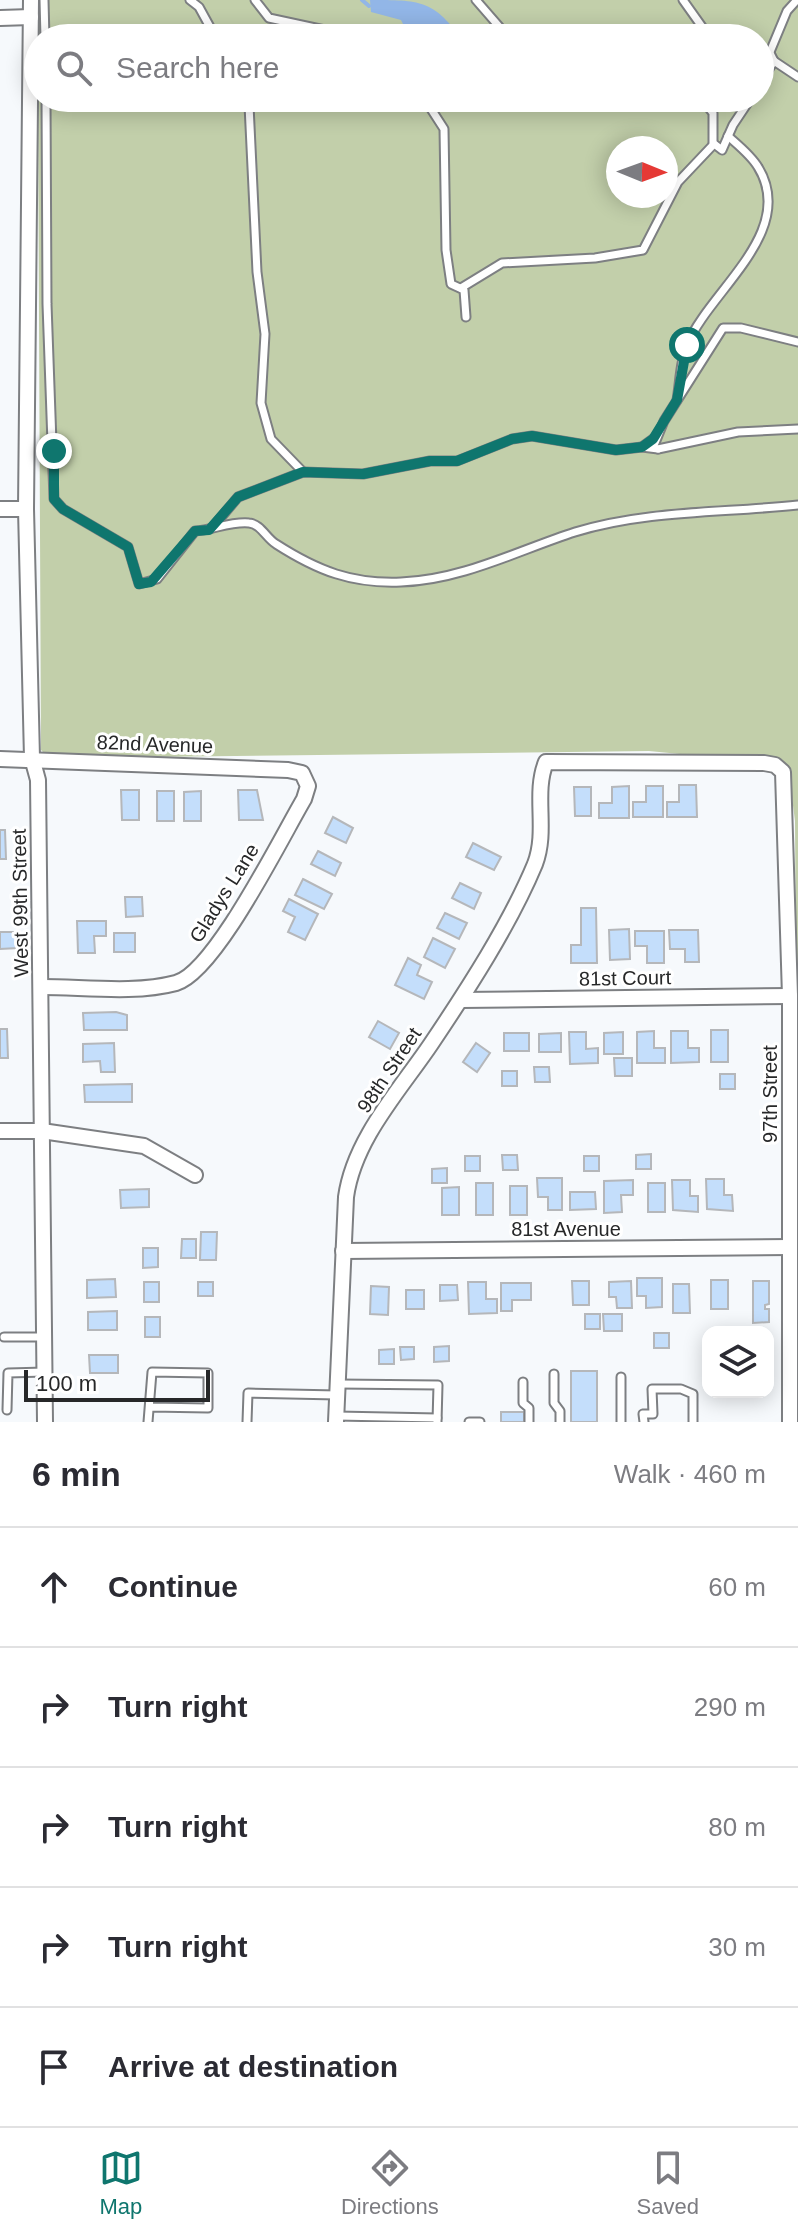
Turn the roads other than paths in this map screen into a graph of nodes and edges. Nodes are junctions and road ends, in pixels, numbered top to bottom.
1 (31, 0) edge
2 (44, 0) edge
3 (190, 0) edge
4 (255, 0) edge
5 (476, 0) edge
6 (683, 0) edge
7 (797, 0) edge
8 (31, 17) junction
9 (0, 18) edge
10 (31, 24) edge
11 (45, 24) edge
12 (208, 24) edge
13 (303, 24) edge
14 (497, 24) edge
15 (700, 24) edge
16 (774, 51) edge
17 (774, 59) edge
18 (798, 77) edge
19 (30, 112) edge
20 (46, 112) edge
21 (249, 112) edge
22 (433, 112) edge
23 (712, 112) edge
24 (741, 112) edge
25 (728, 136) junction
26 (714, 144) junction
27 (461, 288) junction
28 (466, 317) dead end
29 (798, 342) edge
30 (677, 400) junction
31 (798, 429) edge
32 (653, 439) junction
33 (642, 447) junction
34 (658, 449) junction
35 (291, 460) junction
36 (316, 471) junction
37 (303, 472) junction
38 (798, 505) edge
39 (0, 509) edge
40 (26, 509) junction
41 (209, 530) junction
42 (32, 758) junction
43 (0, 759) edge
44 (546, 762) joint
45 (306, 778) joint
46 (42, 987) junction
47 (790, 996) junction
48 (461, 1000) junction
49 (0, 1131) edge
50 (42, 1131) junction
51 (195, 1175) dead end
52 (790, 1247) junction
53 (343, 1251) junction
54 (4, 1337) dead end
55 (45, 1337) junction
56 (45, 1372) junction
57 (554, 1374) dead end
58 (621, 1377) dead end
59 (523, 1382) dead end
60 (338, 1390) junction
61 (151, 1407) junction
62 (7, 1410) dead end
63 (336, 1419) edge
64 (415, 1420) edge
65 (437, 1420) edge
66 (45, 1422) edge
67 (148, 1422) edge
68 (247, 1422) edge
69 (469, 1422) edge
70 (480, 1422) edge
71 (529, 1422) edge
72 (560, 1422) edge
73 (621, 1422) edge
74 (644, 1422) edge
75 (693, 1422) edge
76 (790, 1422) edge

1 - 8 street, West 99th Street
2 - 11 lane
3 - 12 lane
4 - 13 lane
5 - 14 lane
6 - 15 lane
7 - 16 lane
8 - 9 street
8 - 10 street, West 99th Street
17 - 18 lane
19 - 40 street, West 99th Street
20 - 41 lane
21 - 35 lane
22 - 27 lane
23 - 26 lane
24 - 25 lane
25 - 26 lane
25 - 30 lane
26 - 27 lane
27 - 28 lane
29 - 30 lane
30 - 32 lane
31 - 34 lane
32 - 33 lane
32 - 34 lane
33 - 34 lane
33 - 36 lane
35 - 36 lane
35 - 37 lane
36 - 37 lane
37 - 41 lane
38 - 41 lane
39 - 40 street
40 - 42 street, West 99th Street
42 - 43 street, 82nd Avenue
42 - 45 street, 82nd Avenue
42 - 46 street, West 99th Street
44 - 47 street, 97th Street
44 - 48 street, 98th Street
45 - 46 street, Gladys Lane
46 - 50 street, West 99th Street
47 - 48 street, 81st Court
47 - 52 street, 97th Street
48 - 53 street, 98th Street
49 - 50 street
50 - 51 street
50 - 55 street, West 99th Street
52 - 53 street, 81st Avenue
52 - 76 street, 97th Street
53 - 60 street, 98th Street
54 - 55 lane
55 - 56 street, West 99th Street
56 - 62 lane
56 - 66 street, West 99th Street
57 - 72 lane
58 - 73 lane
59 - 71 lane
60 - 63 street, 98th Street
60 - 65 lane
60 - 68 lane
61 - 61 lane
61 - 67 lane
63 - 64 lane
64 - 65 lane
69 - 70 lane
74 - 75 lane

